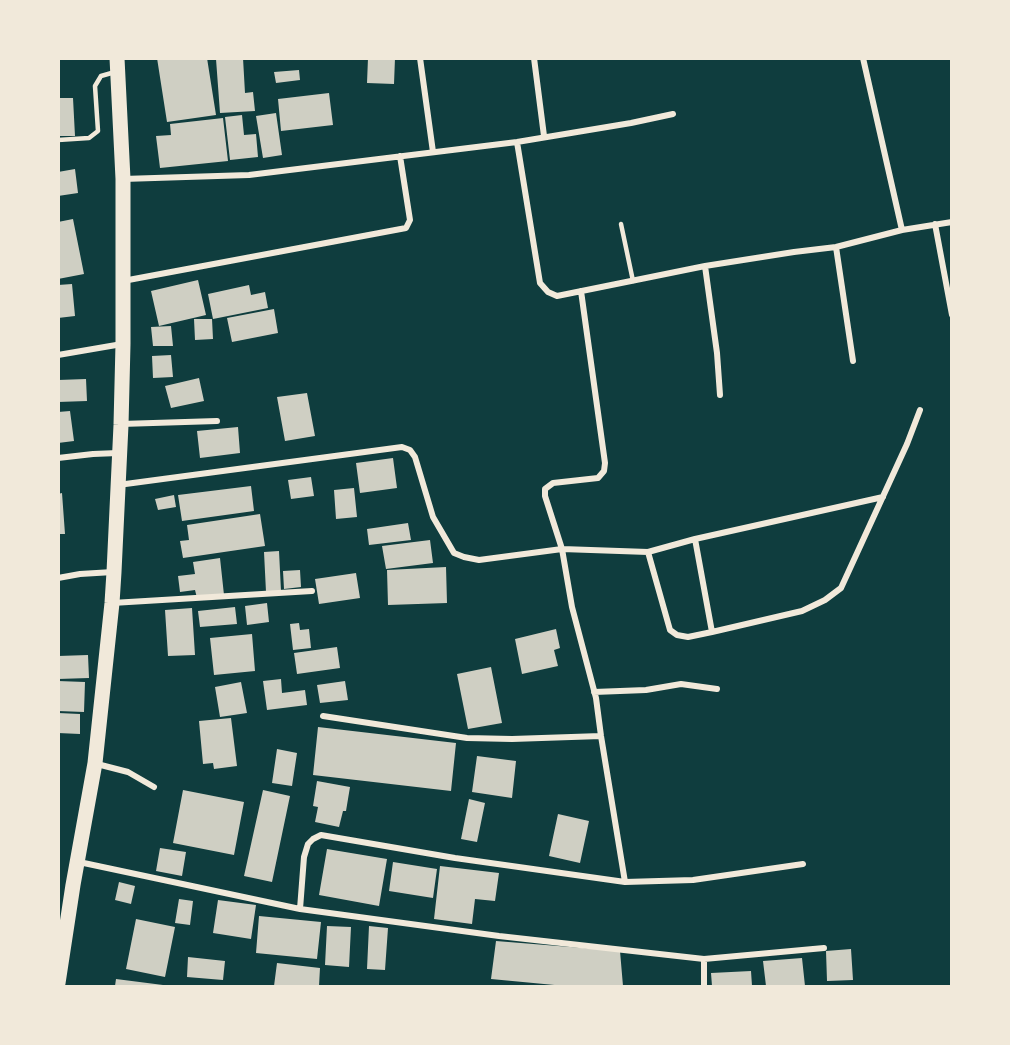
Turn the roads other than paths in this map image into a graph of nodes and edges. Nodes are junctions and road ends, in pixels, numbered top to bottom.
1 (420, 58) edge
2 (534, 58) edge
3 (863, 58) edge
4 (117, 65) edge
5 (673, 114) dead end
6 (544, 136) junction
7 (58, 141) edge
8 (517, 142) junction
9 (433, 152) junction
10 (400, 156) junction
11 (123, 179) junction
12 (951, 222) edge
13 (621, 224) dead end
14 (935, 224) junction
15 (902, 230) junction
16 (836, 247) junction
17 (705, 266) junction
18 (123, 281) junction
19 (633, 281) junction
20 (581, 291) junction
21 (951, 315) edge
22 (123, 344) junction
23 (58, 355) edge
24 (853, 361) dead end
25 (720, 394) dead end
26 (920, 410) dead end
27 (217, 421) dead end
28 (121, 424) junction
29 (119, 453) junction
30 (58, 458) edge
31 (117, 485) junction
32 (883, 497) junction
33 (695, 539) junction
34 (562, 549) junction
35 (648, 552) junction
36 (114, 572) junction
37 (58, 578) edge
38 (312, 591) dead end
39 (112, 603) junction
40 (712, 632) junction
41 (717, 689) dead end
42 (594, 692) junction
43 (323, 716) dead end
44 (601, 736) junction
45 (95, 763) junction
46 (154, 787) dead end
47 (78, 862) junction
48 (803, 864) dead end
49 (625, 882) junction
50 (300, 909) junction
51 (824, 948) dead end
52 (704, 959) junction
53 (58, 983) edge
54 (704, 987) edge

1 - 9 street
2 - 6 street
3 - 15 street
4 - 7 lane
4 - 11 main road
5 - 6 street
6 - 8 street
8 - 9 street
8 - 20 street
9 - 10 street
10 - 11 street
10 - 18 street
11 - 18 main road
12 - 14 street
13 - 19 lane
14 - 15 street
14 - 21 street
15 - 16 street
16 - 17 street
16 - 24 street
17 - 19 street
17 - 25 street
18 - 22 main road
19 - 20 street
20 - 34 street
22 - 23 street
22 - 28 main road
26 - 32 street
27 - 28 street
28 - 29 main road
29 - 30 street
29 - 31 main road
31 - 34 street
31 - 36 main road
32 - 33 street
32 - 40 street
33 - 35 street
33 - 40 street
34 - 35 street
34 - 42 street
35 - 40 street
36 - 37 street
36 - 39 main road
38 - 39 street
39 - 45 main road
41 - 42 street
42 - 44 street
43 - 44 street
44 - 49 street
45 - 46 street
45 - 47 main road
47 - 50 street
47 - 53 main road
48 - 49 street
49 - 50 street
50 - 52 street
51 - 52 street
52 - 54 street

